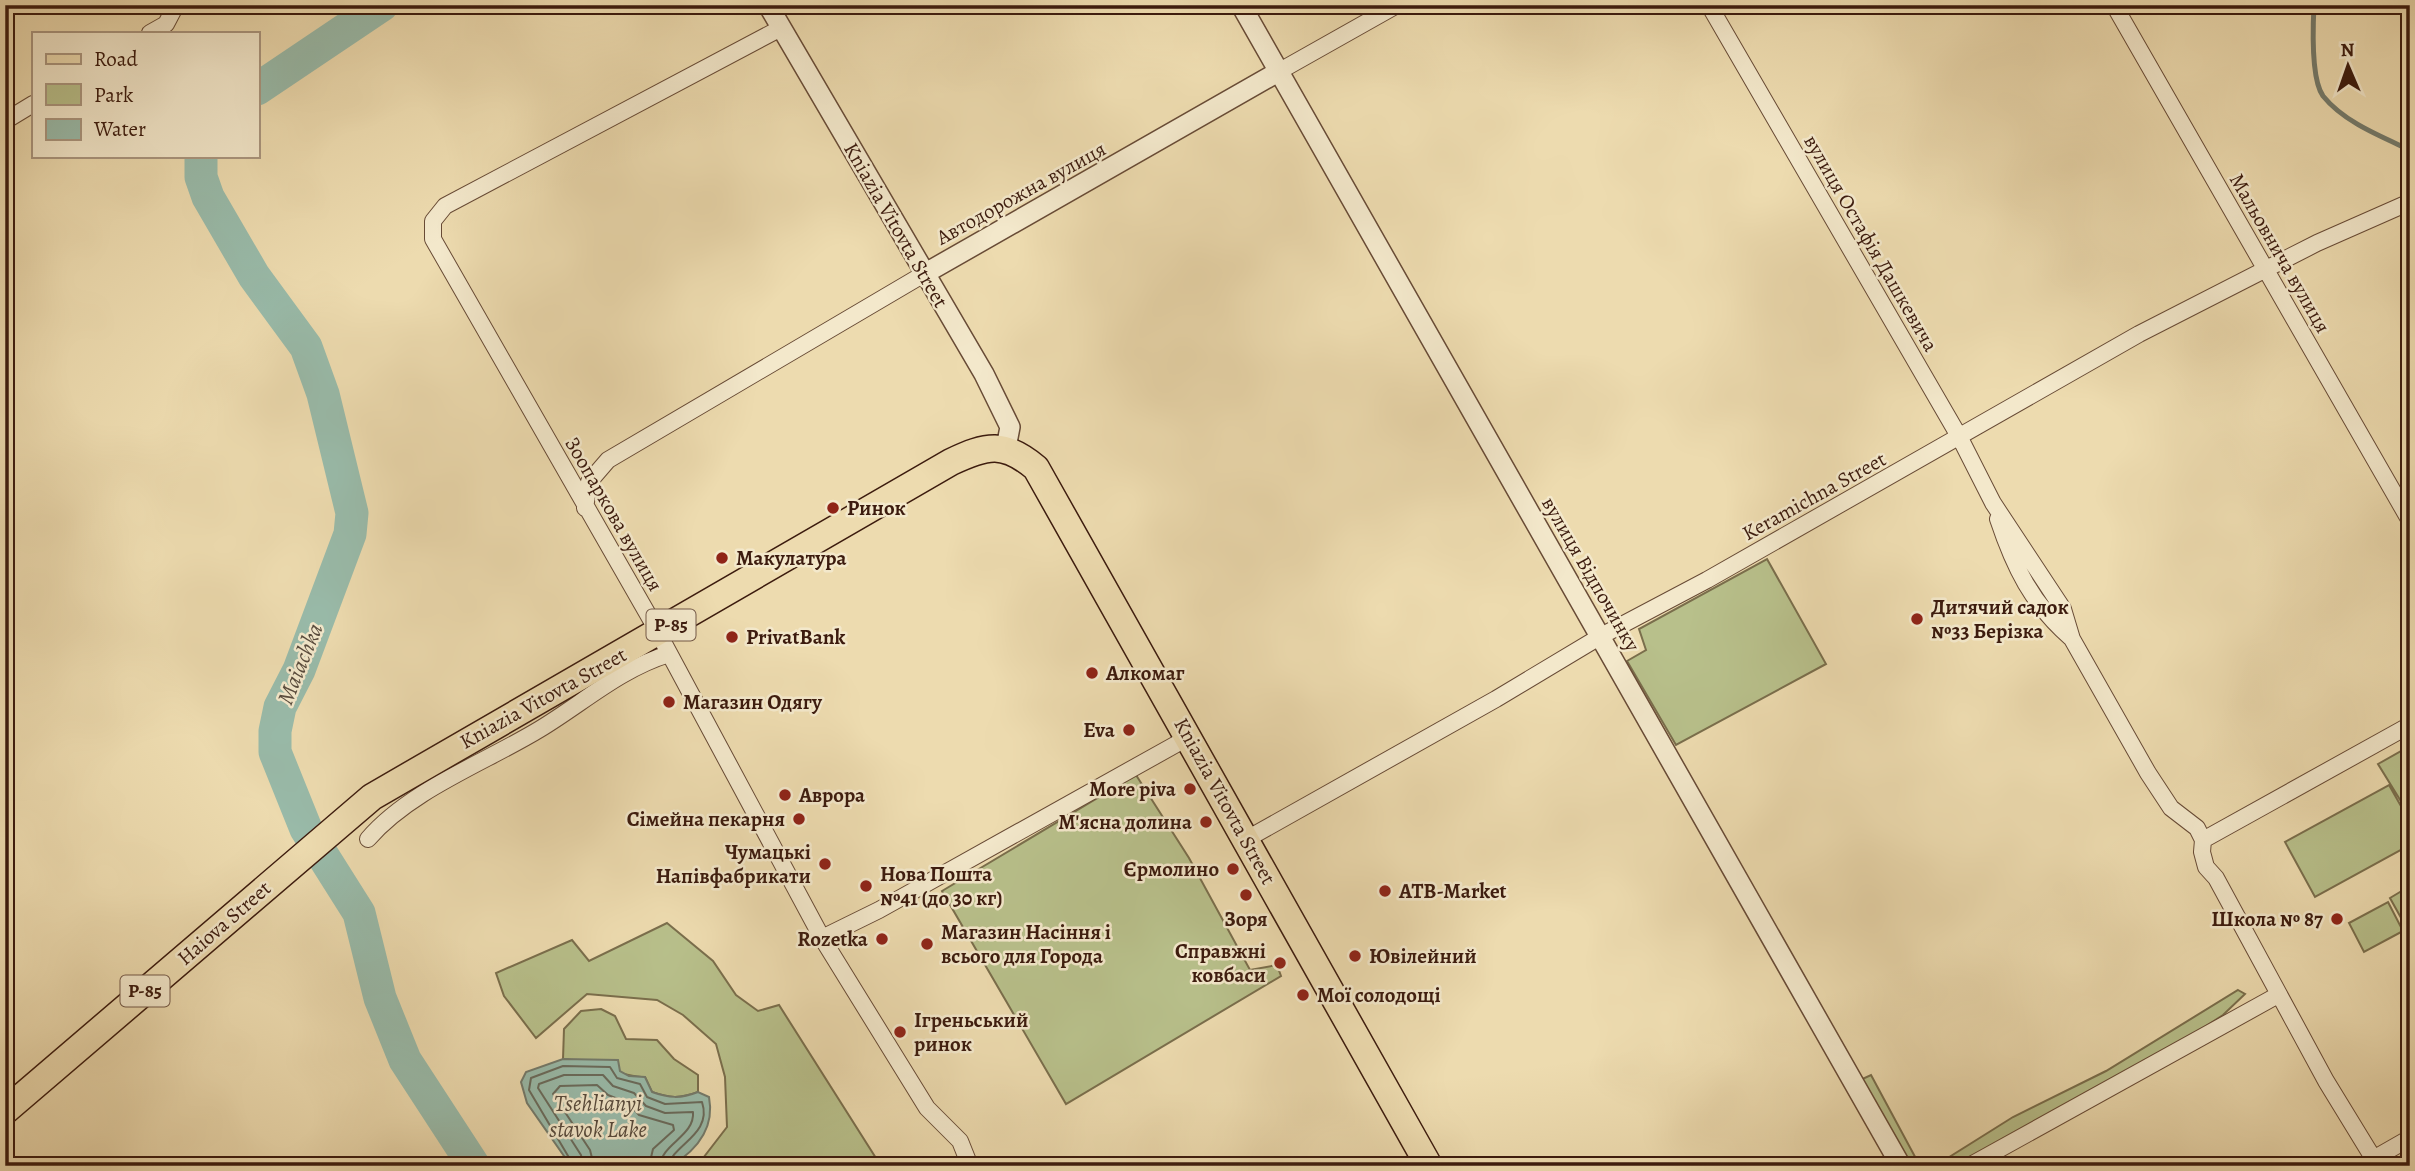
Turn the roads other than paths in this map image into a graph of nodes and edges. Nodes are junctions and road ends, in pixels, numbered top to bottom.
1 (176, 5) edge
2 (768, 5) edge
3 (1241, 5) edge
4 (1397, 5) edge
5 (1709, 5) edge
6 (2114, 5) edge
7 (781, 28) junction
8 (152, 32) edge
9 (1278, 72) junction
10 (32, 105) edge
11 (5, 121) edge
12 (2410, 202) edge
13 (2265, 269) junction
14 (924, 274) junction
15 (1960, 439) junction
16 (1006, 448) junction
17 (585, 509) junction
18 (2410, 521) edge
19 (1601, 635) junction
20 (663, 643) junction
21 (2410, 725) edge
22 (1189, 737) junction
23 (368, 839) dead end
24 (1245, 840) junction
25 (2203, 840) junction
26 (284, 871) joint
27 (822, 938) junction
28 (2278, 995) junction
29 (5, 1111) edge
30 (2410, 1138) edge
31 (2377, 1162) edge
32 (970, 1166) edge
33 (1429, 1166) edge
34 (1900, 1166) edge
35 (1969, 1166) edge

1 - 8 street
2 - 7 street, Kniazia Vitovta Street
3 - 9 street, вулиця Відпочинку
4 - 9 street, Автодорожна вулиця
5 - 15 street, вулиця Остафія Дашкевича
6 - 13 street, Мальовнича вулиця
7 - 14 street, Kniazia Vitovta Street
7 - 17 street, Зоопаркова вулиця
9 - 14 street, Автодорожна вулиця
9 - 19 street, вулиця Відпочинку
10 - 11 street
12 - 13 street, Keramichna Street
13 - 15 street, Keramichna Street
13 - 18 street, Мальовнича вулиця
14 - 16 street, Kniazia Vitovta Street
14 - 17 street, Автодорожна вулиця
15 - 19 street, Keramichna Street
15 - 25 street, вулиця Остафія Дашкевича
16 - 20 main road, Kniazia Vitovta Street / Р-85
16 - 22 main road, Kniazia Vitovta Street
17 - 20 street, Зоопаркова вулиця
19 - 24 street, Keramichna Street
19 - 34 street, вулиця Відпочинку
20 - 23 street
20 - 26 main road, Kniazia Vitovta Street / Р-85
20 - 27 street, Зоопаркова вулиця
21 - 25 street
22 - 24 main road, Kniazia Vitovta Street
22 - 27 street
24 - 33 main road, Kniazia Vitovta Street
25 - 28 street, вулиця Остафія Дашкевича
26 - 29 main road, Haiova Street / Р-85
27 - 32 street, Зоопаркова вулиця
28 - 31 street, вулиця Остафія Дашкевича
28 - 35 street
30 - 31 street

